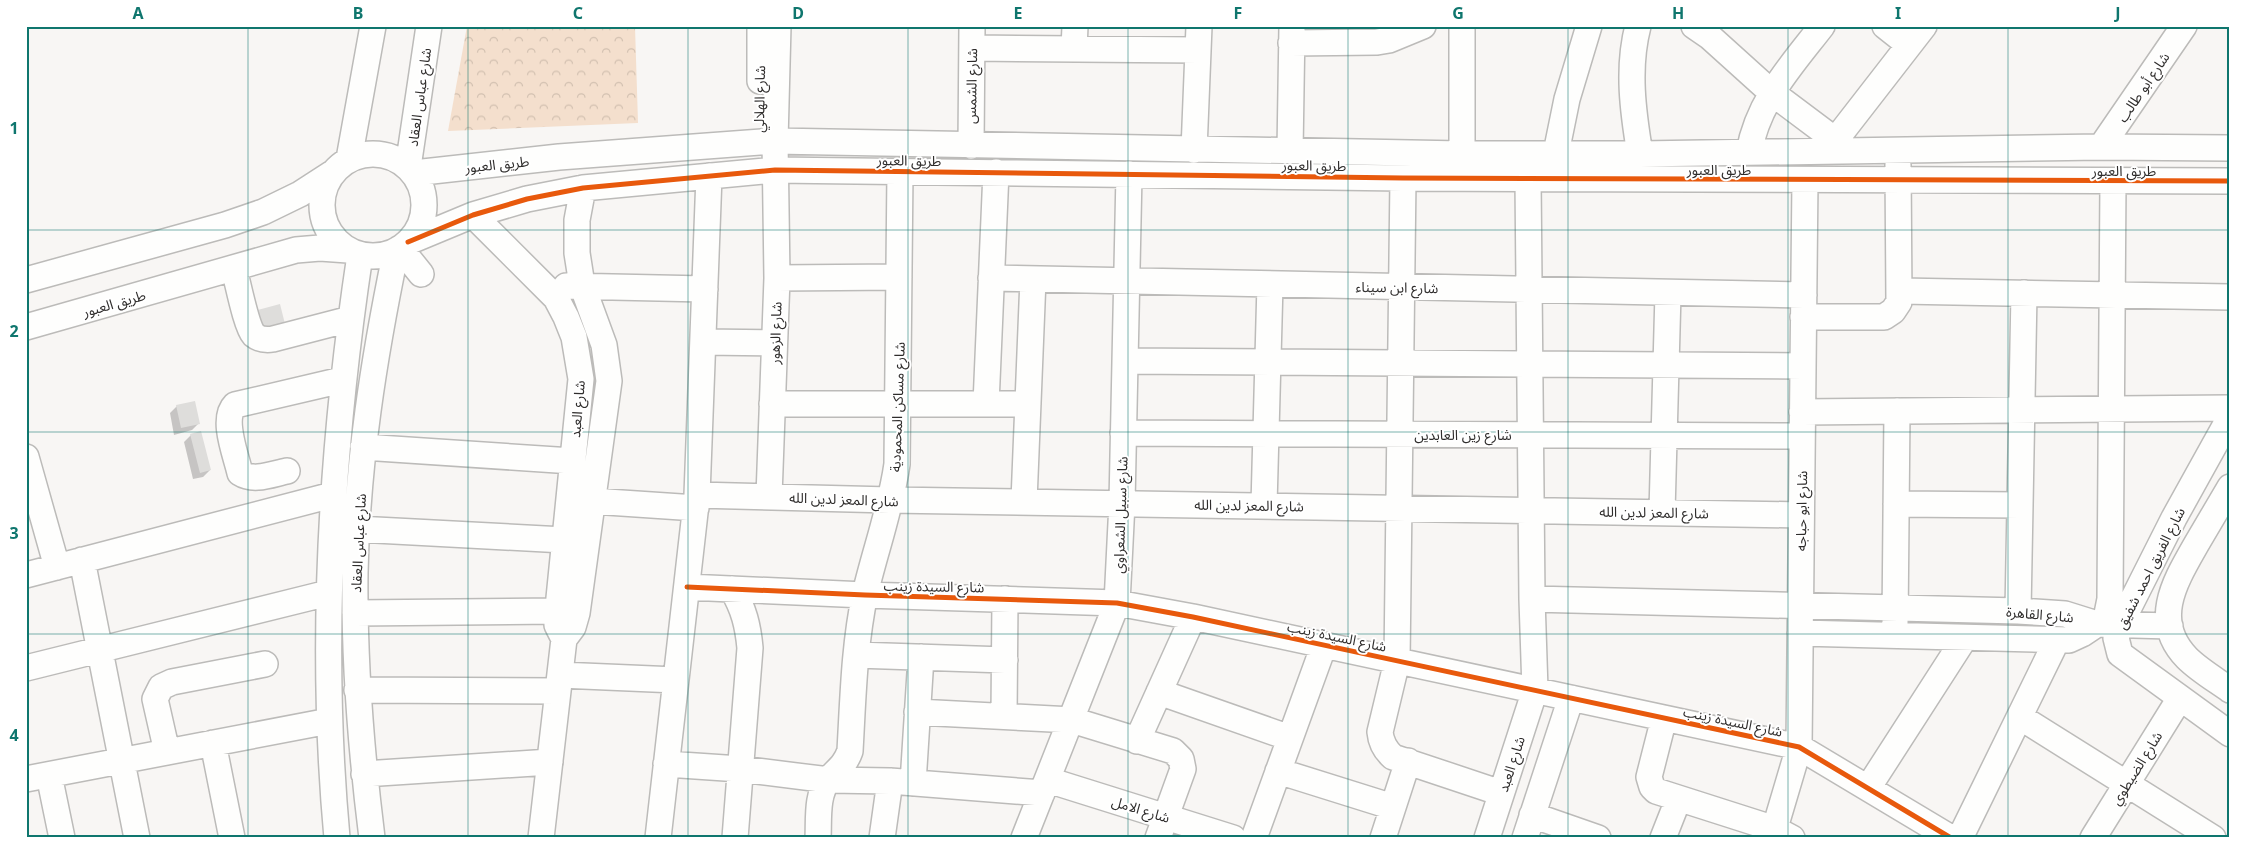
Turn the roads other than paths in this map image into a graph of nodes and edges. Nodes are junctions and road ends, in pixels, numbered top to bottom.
1 (373, 26) edge
2 (429, 26) edge
3 (760, 26) edge
4 (778, 26) edge
5 (1423, 26) edge
6 (1462, 26) edge
7 (1589, 26) edge
8 (1638, 26) edge
9 (1822, 26) edge
10 (1885, 26) edge
11 (2184, 26) edge
12 (1708, 30) edge
13 (1377, 34) edge
14 (1292, 35) edge
15 (1917, 36) edge
16 (972, 37) edge
17 (1075, 37) edge
18 (1198, 38) edge
19 (1772, 92) junction
20 (767, 142) junction
21 (971, 146) junction
22 (1831, 146) junction
23 (2101, 147) junction
24 (2230, 148) edge
25 (1194, 150) junction
26 (1898, 150) junction
27 (1290, 151) junction
28 (1749, 152) junction
29 (1556, 153) junction
30 (1462, 154) junction
31 (1640, 154) junction
32 (341, 166) junction
33 (411, 170) junction
34 (767, 171) junction
35 (900, 171) junction
36 (996, 172) junction
37 (1129, 174) junction
38 (709, 176) junction
39 (1403, 178) junction
40 (1528, 178) junction
41 (1805, 180) junction
42 (1898, 181) junction
43 (2113, 181) junction
44 (2230, 182) edge
45 (583, 188) junction
46 (473, 215) junction
47 (402, 247) junction
48 (354, 252) junction
49 (234, 269) junction
50 (420, 274) dead end
51 (777, 278) junction
52 (899, 278) junction
53 (991, 278) junction
54 (1033, 279) junction
55 (26, 280) edge
56 (1127, 281) junction
57 (1270, 284) junction
58 (544, 286) junction
59 (582, 286) junction
60 (1402, 287) junction
61 (705, 289) junction
62 (1529, 289) junction
63 (1901, 292) junction
64 (1668, 293) junction
65 (2024, 293) junction
66 (2113, 295) junction
67 (2230, 297) edge
68 (1803, 306) junction
69 (350, 319) junction
70 (26, 327) edge
71 (703, 342) junction
72 (774, 343) junction
73 (1125, 361) junction
74 (1268, 363) junction
75 (1401, 363) junction
76 (1530, 364) junction
77 (1666, 365) junction
78 (1803, 366) junction
79 (342, 380) junction
80 (772, 404) junction
81 (899, 404) junction
82 (986, 404) junction
83 (1028, 404) junction
84 (2230, 408) edge
85 (2022, 410) junction
86 (2112, 410) junction
87 (1897, 411) junction
88 (2230, 416) edge
89 (1802, 424) junction
90 (1123, 433) junction
91 (1266, 433) junction
92 (1400, 434) junction
93 (1530, 435) junction
94 (1664, 435) junction
95 (364, 447) junction
96 (26, 456) edge
97 (572, 461) junction
98 (287, 471) dead end
99 (2230, 487) edge
100 (332, 495) junction
101 (769, 496) junction
102 (890, 500) junction
103 (592, 501) junction
104 (1024, 501) junction
105 (697, 502) junction
106 (1122, 503) junction
107 (1896, 504) junction
108 (1264, 505) junction
109 (2020, 505) junction
110 (1399, 507) junction
111 (1531, 510) junction
112 (1662, 512) junction
113 (1801, 514) junction
114 (357, 529) junction
115 (564, 540) junction
116 (82, 560) junction
117 (57, 567) junction
118 (26, 575) edge
119 (687, 587) junction
120 (732, 589) junction
121 (328, 593) junction
122 (865, 595) junction
123 (1005, 599) junction
124 (1532, 599) junction
125 (1117, 603) junction
126 (1800, 605) junction
127 (1895, 608) junction
128 (2018, 611) junction
129 (567, 612) junction
130 (355, 613) junction
131 (1193, 617) junction
132 (2107, 624) junction
133 (2170, 626) junction
134 (1800, 633) junction
135 (1894, 637) junction
136 (1964, 639) junction
137 (2057, 640) junction
138 (1324, 645) junction
139 (100, 650) junction
140 (856, 654) junction
141 (920, 657) junction
142 (1005, 660) junction
143 (1397, 661) junction
144 (265, 664) dead end
145 (26, 668) edge
146 (676, 680) junction
147 (559, 683) junction
148 (357, 690) junction
149 (1534, 690) junction
150 (2230, 690) edge
151 (1159, 692) junction
152 (1571, 698) junction
153 (2180, 698) junction
154 (917, 712) junction
155 (1004, 716) junction
156 (2020, 716) junction
157 (1664, 718) junction
158 (1072, 720) junction
159 (329, 721) junction
160 (2230, 734) edge
161 (1290, 738) junction
162 (1137, 741) junction
163 (213, 744) junction
164 (1799, 747) junction
165 (166, 752) junction
166 (122, 761) junction
167 (1408, 761) junction
168 (550, 762) junction
169 (666, 764) junction
170 (740, 769) junction
171 (1278, 771) junction
172 (364, 774) junction
173 (38, 777) edge
174 (829, 780) junction
175 (901, 782) junction
176 (2127, 784) junction
177 (1045, 786) junction
178 (1868, 788) junction
179 (1501, 793) junction
180 (1678, 800) junction
181 (1393, 807) junction
182 (1162, 827) edge
183 (1528, 827) edge
184 (1780, 835) edge
185 (1028, 837) edge
186 (62, 838) edge
187 (138, 838) edge
188 (232, 838) edge
189 (337, 838) edge
190 (372, 838) edge
191 (541, 838) edge
192 (658, 838) edge
193 (735, 838) edge
194 (818, 838) edge
195 (882, 838) edge
196 (1233, 838) edge
197 (1254, 838) edge
198 (1383, 838) edge
199 (1487, 838) edge
200 (1598, 838) edge
201 (1663, 838) edge
202 (1950, 838) edge
203 (1960, 838) edge
204 (2093, 838) edge
205 (2213, 838) edge

1 - 32 street
2 - 33 street, شارع عباس العقاد
3 - 20 street, شارع الهلالي
4 - 20 street, شارع الهلالي
5 - 13 street
6 - 30 street
7 - 29 street
8 - 31 street
9 - 19 street
10 - 15 street
11 - 23 street, شارع أبو طالب
12 - 19 street
13 - 14 street
14 - 27 street
15 - 22 street
16 - 17 street
16 - 21 street, شارع الشمس
17 - 18 street
18 - 25 street
19 - 22 street
19 - 28 street
20 - 21 street, طريق العبور
20 - 33 street, طريق العبور
20 - 34 street, شارع الهلالي
21 - 25 street, طريق العبور
22 - 26 street, طريق العبور
22 - 28 street, طريق العبور
23 - 24 street, طريق العبور
23 - 26 street, طريق العبور
25 - 27 street, طريق العبور
26 - 42 street
27 - 30 street, طريق العبور
28 - 31 street, طريق العبور
29 - 30 street, طريق العبور
29 - 31 street, طريق العبور
32 - 33 street
32 - 48 street
32 - 55 street
33 - 47 street
34 - 35 street, طريق العبور
34 - 38 street, طريق العبور
34 - 51 street, شارع الزهور
35 - 36 street, طريق العبور
35 - 52 street, شارع مساكن المحمودية
36 - 37 street, طريق العبور
36 - 53 street
37 - 39 street, طريق العبور
37 - 56 street, شارع سبيل الشعراوي
38 - 45 street, طريق العبور
38 - 61 street
39 - 40 street, طريق العبور
39 - 60 street
40 - 41 street, طريق العبور
40 - 62 street, شارع العبد
41 - 42 street, طريق العبور
41 - 68 street, شارع ابو حباجه
42 - 43 street, طريق العبور
42 - 63 street
43 - 44 street, طريق العبور
43 - 66 street
45 - 46 street, طريق العبور
45 - 59 street, شارع العبد
46 - 47 street, طريق العبور
46 - 58 street, شارع العبد
47 - 48 street
47 - 50 street
47 - 95 street, شارع عباس العقاد
48 - 49 street, طريق العبور
48 - 69 street, شارع عباس العقاد
49 - 69 street
49 - 70 street, طريق العبور
51 - 52 street
51 - 72 street, شارع الزهور
52 - 81 street, شارع مساكن المحمودية
53 - 54 street, شارع ابن سيناء
53 - 82 street
54 - 56 street, شارع ابن سيناء
54 - 83 street
56 - 57 street, شارع ابن سيناء
56 - 73 street, شارع سبيل الشعراوي
57 - 60 street, شارع ابن سيناء
57 - 74 street
58 - 59 street
58 - 97 street, شارع العبد
59 - 61 street
59 - 103 street, شارع العبد
60 - 62 street, شارع ابن سيناء
60 - 75 street
61 - 71 street
62 - 64 street, شارع ابن سيناء
62 - 76 street, شارع العبد
63 - 65 street
63 - 68 street, شارع ابن سيناء
64 - 68 street, شارع ابن سيناء
64 - 77 street
65 - 66 street
65 - 85 street
66 - 67 street
66 - 86 street
68 - 78 street, شارع ابو حباجه
69 - 79 street, شارع عباس العقاد
71 - 72 street
71 - 105 street
72 - 80 street, شارع الزهور
73 - 74 street
73 - 90 street, شارع سبيل الشعراوي
74 - 75 street
74 - 91 street
75 - 76 street
75 - 92 street
76 - 77 street
76 - 93 street, شارع العبد
77 - 78 street
77 - 94 street
78 - 89 street, شارع ابو حباجه
79 - 98 street
79 - 100 street, شارع عباس العقاد
80 - 81 street
80 - 101 street, شارع الزهور
81 - 82 street
81 - 102 street, شارع مساكن المحمودية
82 - 83 street
83 - 104 street
84 - 86 street, شارع زين العابدين
85 - 86 street, شارع زين العابدين
85 - 87 street, شارع زين العابدين
85 - 109 street
86 - 132 street
87 - 89 street, شارع زين العابدين
87 - 107 street
88 - 132 street, شارع الفريق احمد شفيق
89 - 94 street, شارع زين العابدين
89 - 113 street, شارع ابو حباجه
90 - 91 street, شارع زين العابدين
90 - 106 street, شارع سبيل الشعراوي
91 - 92 street, شارع زين العابدين
91 - 108 street
92 - 93 street, شارع زين العابدين
92 - 110 street
93 - 94 street, شارع زين العابدين
93 - 111 street, شارع العبد
94 - 112 street
95 - 97 street
95 - 114 street, شارع عباس العقاد
96 - 117 street
97 - 115 street, شارع العبد
99 - 133 street, شارع الفريق احمد شفيق
100 - 116 street
100 - 121 street, شارع عباس العقاد
101 - 102 street, شارع المعز لدين الله
101 - 105 street, شارع المعز لدين الله
102 - 104 street, شارع المعز لدين الله
102 - 122 street, شارع مساكن المحمودية
103 - 105 street, شارع المعز لدين الله
103 - 129 street, شارع العبد
104 - 106 street, شارع المعز لدين الله
105 - 119 street
106 - 108 street, شارع المعز لدين الله
106 - 125 street, شارع سبيل الشعراوي
107 - 109 street
107 - 127 street
108 - 110 street, شارع المعز لدين الله
109 - 128 street
110 - 111 street, شارع المعز لدين الله
110 - 143 street
111 - 112 street, شارع المعز لدين الله
111 - 124 street, شارع العبد
112 - 113 street, شارع المعز لدين الله
113 - 126 street, شارع ابو حباجه
114 - 115 street
114 - 130 street, شارع عباس العقاد
115 - 129 street, شارع العبد
116 - 117 street
116 - 139 street
117 - 118 street
119 - 120 street, شارع السيدة زينب
119 - 146 street
120 - 122 street, شارع السيدة زينب
120 - 170 street
121 - 139 street
121 - 159 street, شارع عباس العقاد
122 - 123 street, شارع السيدة زينب
122 - 140 street, شارع مساكن المحمودية
123 - 125 street, شارع السيدة زينب
123 - 142 street
124 - 126 street, شارع القاهرة
124 - 149 street, شارع العبد
125 - 131 street, شارع السيدة زينب
125 - 158 street, شارع سبيل الشعراوي
126 - 127 street, شارع القاهرة
126 - 134 street, شارع ابو حباجه
127 - 128 street, شارع القاهرة
127 - 135 street
128 - 132 street, شارع القاهرة
129 - 130 street
129 - 147 street, شارع العبد
130 - 148 street, شارع عباس العقاد
131 - 138 street, شارع السيدة زينب
131 - 151 street
132 - 133 street
132 - 137 street, شارع القاهرة
132 - 153 street, شارع الفريق احمد شفيق
133 - 150 street, شارع الفريق احمد شفيق
134 - 135 street, شارع القاهرة
134 - 164 street, شارع ابو حباجه
135 - 136 street, شارع القاهرة
136 - 137 street, شارع القاهرة
136 - 178 street
137 - 156 street
138 - 143 street, شارع السيدة زينب
138 - 161 street
139 - 145 street
139 - 166 street
140 - 141 street
140 - 174 street, شارع مساكن المحمودية
141 - 142 street
141 - 154 street
142 - 155 street
143 - 149 street, شارع السيدة زينب
143 - 167 street
144 - 165 street
146 - 147 street
146 - 169 street
147 - 148 street
147 - 168 street, شارع العبد
148 - 172 street, شارع عباس العقاد
149 - 152 street, شارع السيدة زينب
149 - 179 street, شارع العبد
151 - 161 street
151 - 162 street
152 - 157 street, شارع السيدة زينب
152 - 183 street
153 - 160 street, شارع الفريق احمد شفيق
153 - 176 street, شارع الضيطوي
154 - 155 street
154 - 175 street
155 - 158 street
156 - 176 street
156 - 203 street
157 - 164 street, شارع السيدة زينب
157 - 180 street
158 - 162 street
158 - 177 street, شارع سبيل الشعراوي
159 - 163 street
159 - 189 street, شارع عباس العقاد
161 - 171 street
162 - 182 street
163 - 165 street
163 - 188 street
164 - 178 street, شارع السيدة زينب
164 - 184 street, شارع ابو حباجه
165 - 166 street
166 - 173 street
166 - 187 street
167 - 179 street
167 - 181 street
168 - 172 street
168 - 191 street, شارع العبد
169 - 170 street, شارع الامل
169 - 192 street
170 - 174 street, شارع الامل
170 - 193 street
171 - 181 street
171 - 197 street
172 - 190 street, شارع عباس العقاد
173 - 186 street
174 - 175 street, شارع الامل
174 - 194 street, شارع مساكن المحمودية
175 - 177 street, شارع الامل
175 - 195 street
176 - 204 street, شارع الضيطوي
176 - 205 street
177 - 182 street, شارع الامل
177 - 185 street, شارع سبيل الشعراوي
178 - 202 street, شارع السيدة زينب
179 - 199 street, شارع العبد
180 - 184 street
180 - 201 street
181 - 198 street
182 - 196 street, شارع الامل
183 - 200 street

